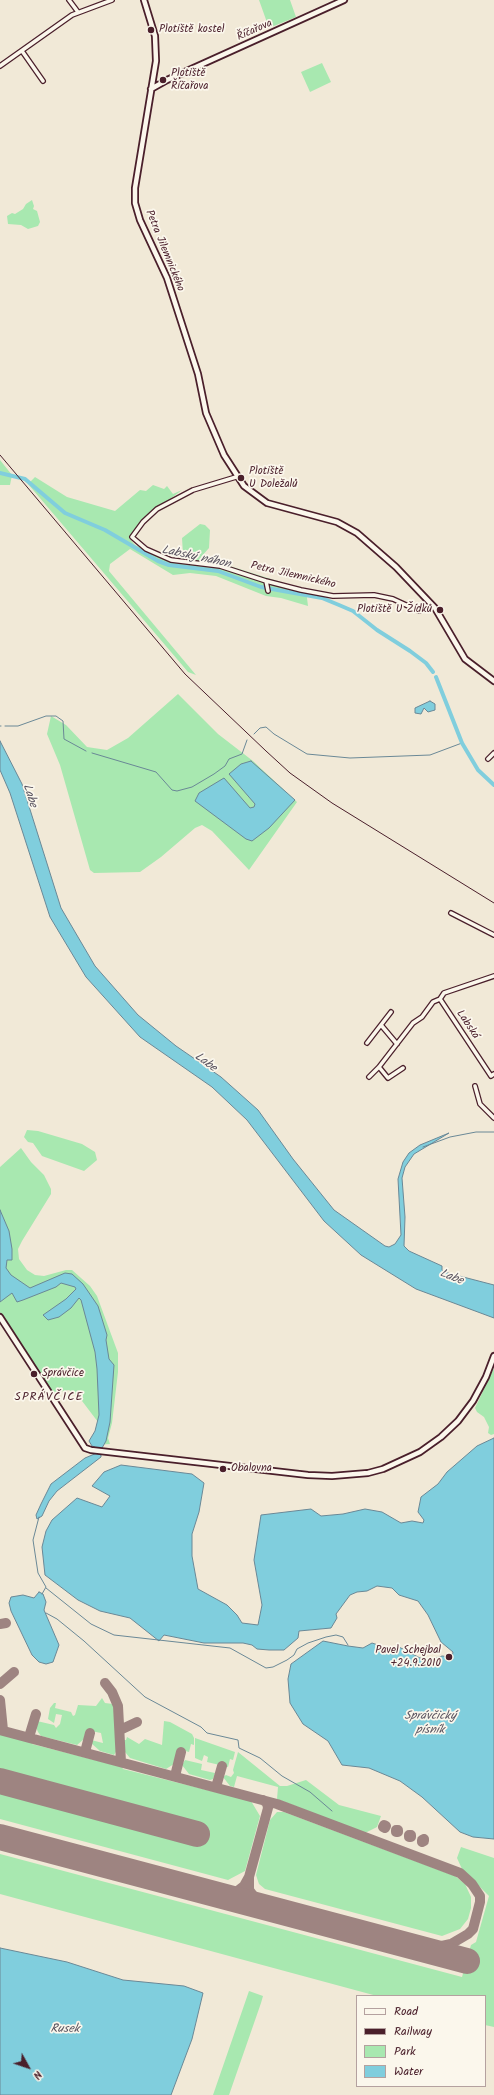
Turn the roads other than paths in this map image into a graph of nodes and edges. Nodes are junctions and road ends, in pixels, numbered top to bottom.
1 (69, 0) edge
2 (112, 0) edge
3 (144, 0) edge
4 (344, 0) edge
5 (78, 12) junction
6 (22, 51) junction
7 (0, 66) edge
8 (44, 81) dead end
9 (151, 89) junction
10 (236, 477) junction
11 (266, 582) junction
12 (268, 591) dead end
13 (432, 606) junction
14 (494, 681) edge
15 (494, 753) edge
16 (488, 759) dead end
17 (451, 913) dead end
18 (494, 935) edge
19 (494, 976) edge
20 (440, 1000) junction
21 (391, 1012) dead end
22 (381, 1025) junction
23 (367, 1043) dead end
24 (398, 1044) junction
25 (379, 1067) junction
26 (403, 1068) dead end
27 (494, 1074) edge
28 (369, 1076) dead end
29 (475, 1086) dead end
30 (494, 1118) edge
31 (0, 1317) edge
32 (494, 1356) edge

1 - 5 street
2 - 5 street
3 - 9 street, Petra Jilemnického
4 - 9 street, Říčařova
5 - 6 street
6 - 7 street
6 - 8 street
9 - 10 street, Petra Jilemnického
10 - 11 street, Petra Jilemnického
10 - 13 street, Petra Jilemnického
11 - 12 street
11 - 13 street, Petra Jilemnického
13 - 14 street, Petra Jilemnického
15 - 16 street
17 - 18 street
19 - 20 street
20 - 24 street
20 - 27 street, Labská
21 - 22 street
22 - 23 street
22 - 24 street
24 - 25 street
25 - 26 street
25 - 28 street
29 - 30 street
31 - 32 street

